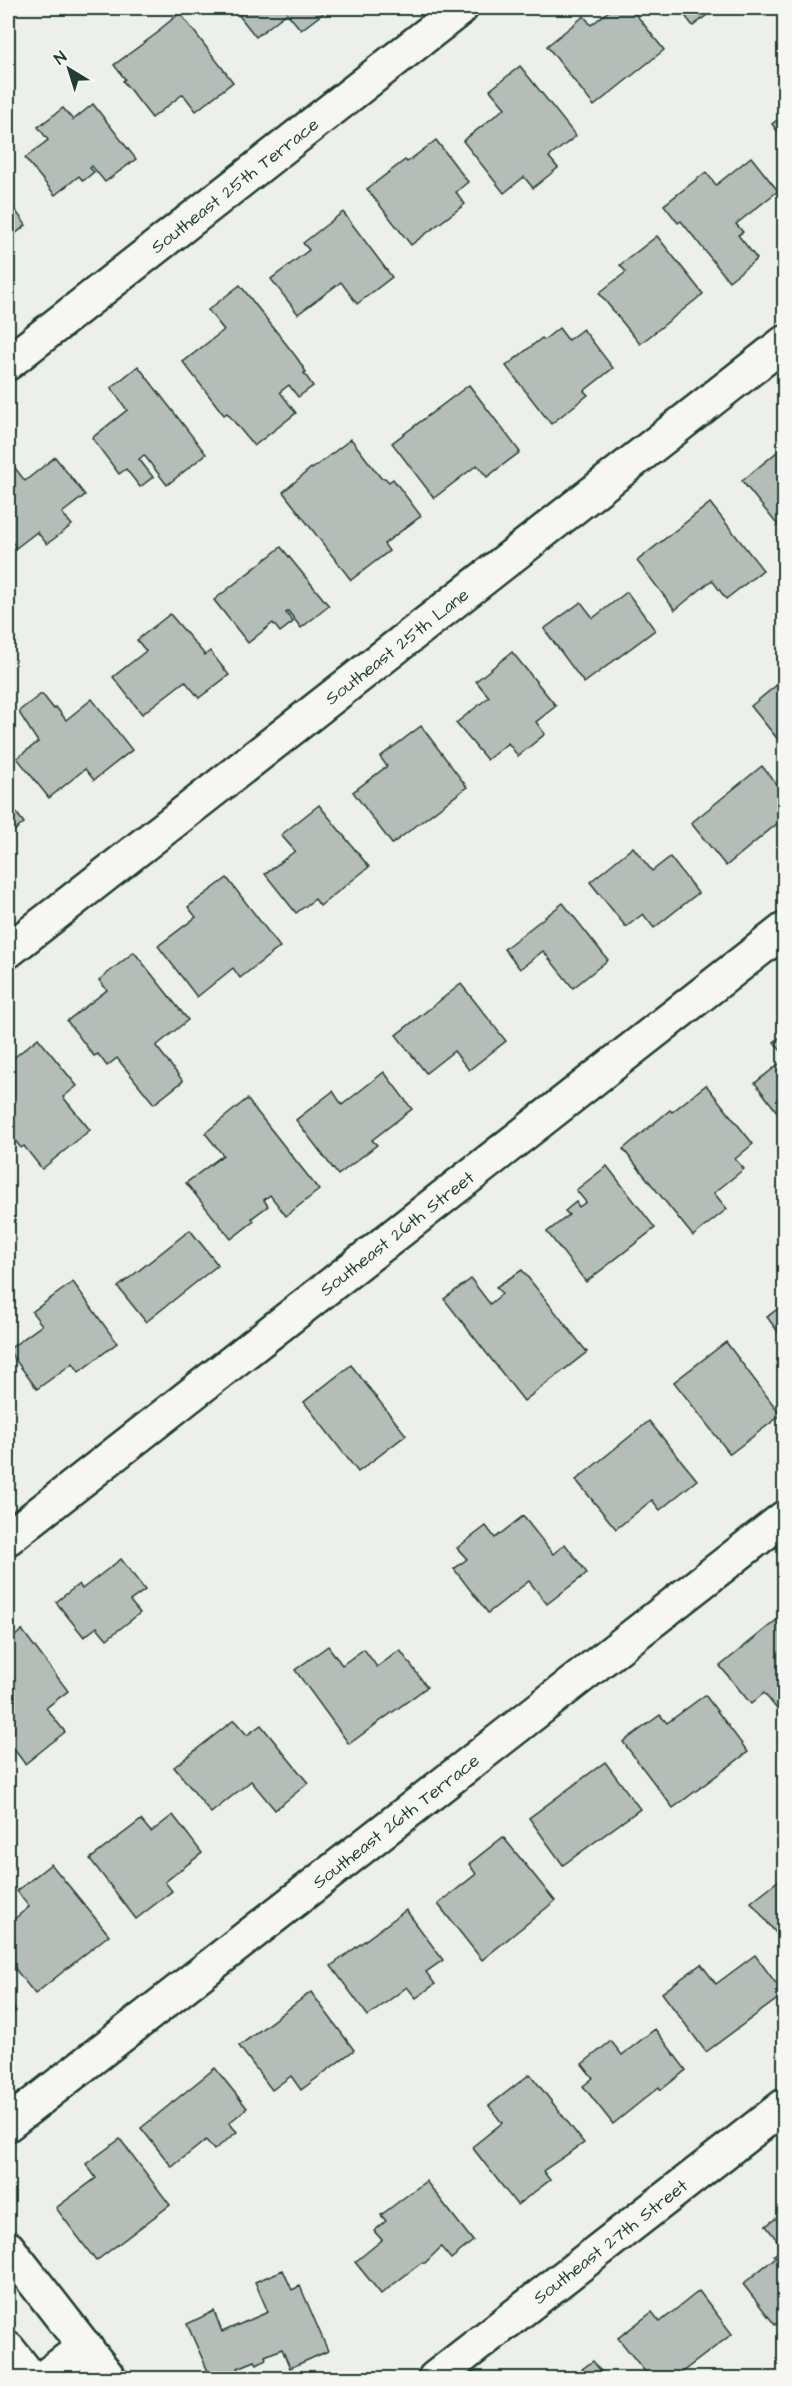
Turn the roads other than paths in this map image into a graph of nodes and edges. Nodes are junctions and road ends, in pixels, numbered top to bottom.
1 (461, 8) edge
2 (784, 343) edge
3 (8, 363) edge
4 (784, 930) edge
5 (8, 951) edge
6 (784, 1518) edge
7 (8, 1538) edge
8 (784, 2106) edge
9 (8, 2124) edge
10 (8, 2248) edge
11 (85, 2346) junction
12 (8, 2349) edge
13 (31, 2379) edge
14 (43, 2379) edge
15 (109, 2379) edge
16 (435, 2379) edge

1 - 3 street, Southeast 25th Terrace
2 - 5 street, Southeast 25th Lane
4 - 7 street, Southeast 26th Street
6 - 9 street, Southeast 26th Terrace
8 - 16 street, Southeast 27th Street
10 - 11 street
11 - 14 street
11 - 15 street
12 - 13 street

